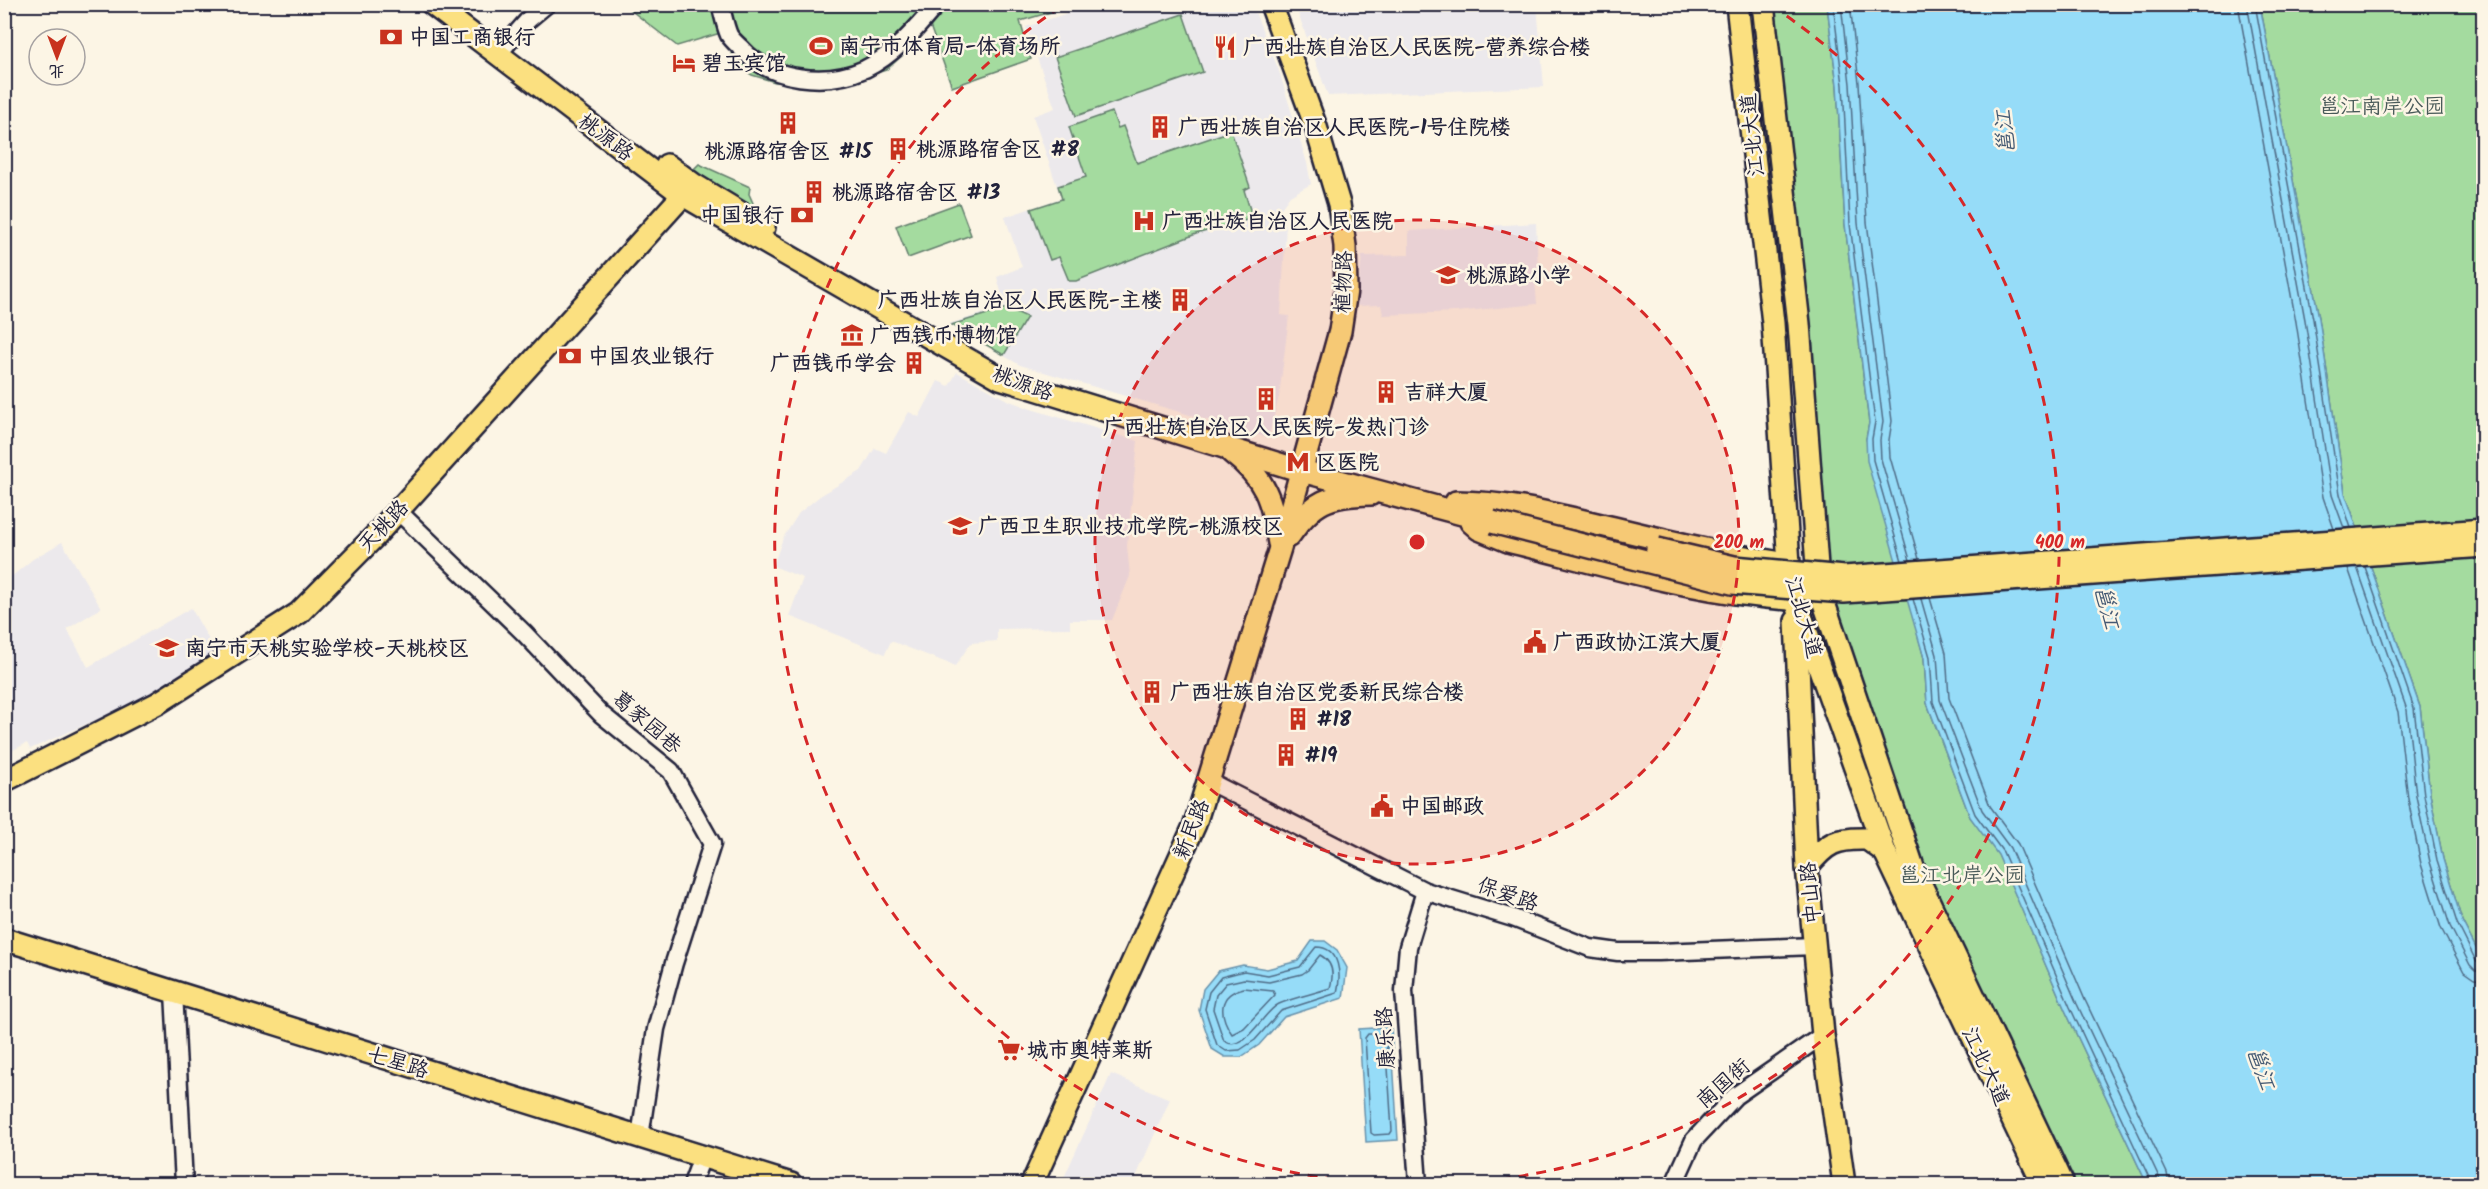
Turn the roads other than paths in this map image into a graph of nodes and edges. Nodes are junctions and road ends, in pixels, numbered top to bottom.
1 (432, 4) edge
2 (448, 4) edge
3 (547, 4) edge
4 (720, 4) edge
5 (937, 4) edge
6 (1271, 4) edge
7 (1737, 4) edge
8 (1763, 4) edge
9 (505, 46) junction
10 (688, 190) junction
11 (1223, 446) junction
12 (1304, 464) junction
13 (1388, 493) junction
14 (1456, 506) junction
15 (398, 511) junction
16 (1493, 517) junction
17 (2484, 530) edge
18 (2484, 546) edge
19 (1280, 549) junction
20 (1789, 564) junction
21 (1817, 566) junction
22 (1795, 599) junction
23 (1823, 600) junction
24 (4, 781) edge
25 (1210, 782) junction
26 (1885, 852) junction
27 (1807, 867) junction
28 (1425, 891) junction
29 (4, 939) edge
30 (1814, 946) junction
31 (174, 992) junction
32 (1823, 1035) junction
33 (640, 1137) junction
34 (702, 1157) junction
35 (184, 1185) edge
36 (692, 1185) edge
37 (791, 1185) edge
38 (1032, 1185) edge
39 (1418, 1185) edge
40 (1674, 1185) edge
41 (1844, 1185) edge
42 (2043, 1185) edge
43 (2063, 1185) edge

1 - 10 main road, 桃源路
2 - 9 main road, 桃源路
3 - 9 street
4 - 5 street
6 - 12 main road, 植物路
7 - 20 main road, 江北大道
8 - 21 main road, 江北大道
9 - 10 main road, 桃源路
10 - 11 main road, 桃源路
10 - 12 main road, 桃源路
10 - 15 main road, 天桃路
11 - 12 main road, 桃源路
11 - 19 main road
12 - 13 main road, 桃源路
12 - 14 main road, 桃源路
12 - 19 main road, 新民路
13 - 14 main road, 桃源路
13 - 19 main road
14 - 16 main road, 桃源路
14 - 20 main road
14 - 22 main road
15 - 24 main road, 天桃路
15 - 33 street, 葛家园巷
16 - 17 main road, bridge
16 - 18 main road, bridge
19 - 25 main road, 新民路
20 - 21 main road
20 - 22 main road, 江北大道
21 - 23 main road, 江北大道
22 - 23 main road
22 - 26 main road, 江北大道
22 - 27 main road, 中山路
23 - 43 main road, 江北大道
25 - 28 street, 保爱路
25 - 38 main road, 新民路
26 - 27 main road
26 - 42 main road, 江北大道
27 - 30 main road, 中山路
28 - 30 street, 保爱路
28 - 39 street, 康乐路
29 - 31 main road, 七星路
30 - 32 main road, 中山路
31 - 33 main road, 七星路
31 - 35 street
32 - 40 street, 南国街
32 - 41 main road, 中山路
33 - 34 main road, 七星路
34 - 36 street
34 - 37 main road, 七星路

